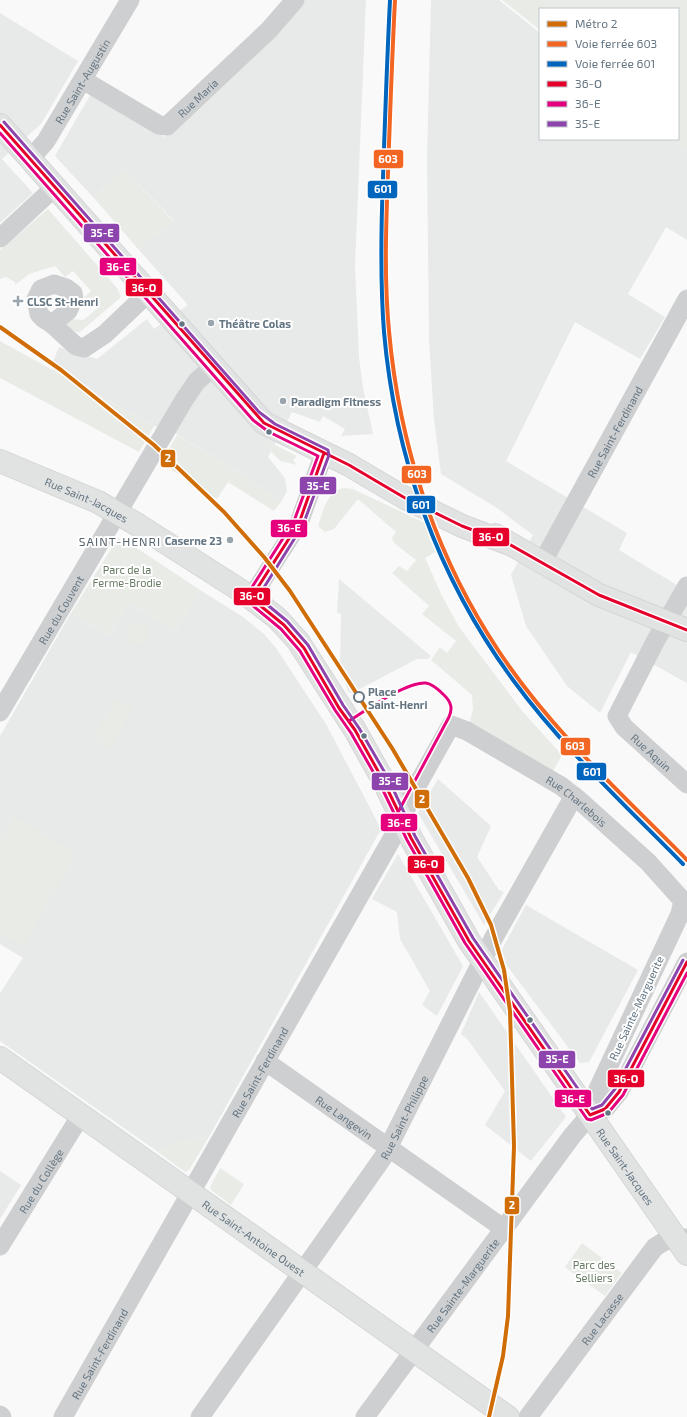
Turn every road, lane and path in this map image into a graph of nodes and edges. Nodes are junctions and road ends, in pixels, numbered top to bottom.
1 (130, 0) edge
2 (295, 0) edge
3 (83, 80) junction
4 (0, 125) edge
5 (30, 159) junction
6 (55, 187) junction
7 (0, 238) edge
8 (148, 293) junction
9 (687, 300) edge
10 (52, 324) dead end
11 (213, 366) junction
12 (324, 453) junction
13 (0, 461) edge
14 (117, 513) junction
15 (542, 563) junction
16 (687, 586) edge
17 (251, 598) junction
18 (666, 622) junction
19 (687, 630) edge
20 (0, 712) edge
21 (451, 725) joint
22 (687, 784) edge
23 (574, 796) junction
24 (401, 818) junction
25 (682, 901) joint
26 (482, 961) junction
27 (687, 962) edge
28 (0, 1058) edge
29 (264, 1061) junction
30 (81, 1114) junction
31 (590, 1115) junction
32 (388, 1146) junction
33 (191, 1193) junction
34 (503, 1228) junction
35 (683, 1244) edge
36 (0, 1246) edge
37 (303, 1272) junction
38 (413, 1350) junction
39 (0, 1415) edge
40 (2, 1417) edge
41 (63, 1417) edge
42 (200, 1417) edge
43 (364, 1417) edge
44 (508, 1417) edge
45 (528, 1417) edge

1 - 3 street, Rue Saint-Augustin
2 - 3 street, Rue Maria
3 - 5 street, Rue Saint-Augustin
4 - 5 main road
5 - 6 main road
6 - 7 street
6 - 8 main road
8 - 10 street
8 - 11 main road
9 - 15 street, Rue Saint-Ferdinand
11 - 12 main road
11 - 14 street, Rue du Couvent
12 - 15 main road
12 - 17 street
13 - 14 main road, Rue Saint-Jacques
14 - 17 main road, Rue Saint-Jacques
14 - 20 street, Rue du Couvent
15 - 18 main road
16 - 18 street
17 - 24 main road, Rue Saint-Jacques
18 - 19 main road
18 - 22 street, Rue Aquin
21 - 23 street, Rue Charlebois
21 - 24 street, Rue Saint-Ferdinand
23 - 25 street, Rue Charlebois
23 - 26 street, Rue Saint-Philippe
24 - 26 main road, Rue Saint-Jacques
24 - 29 street, Rue Saint-Ferdinand
25 - 31 street, Rue Sainte-Marguerite
26 - 31 main road, Rue Saint-Jacques
26 - 32 street, Rue Saint-Philippe
27 - 31 street, Rue Sainte-Marguerite
28 - 30 main road, Rue Saint-Antoine Ouest
29 - 32 street, Rue Langevin
29 - 33 street, Rue Saint-Ferdinand
30 - 33 main road, Rue Saint-Antoine Ouest
30 - 36 street, Rue du Collège
31 - 34 street, Rue Sainte-Marguerite
31 - 35 main road, Rue Saint-Jacques
32 - 34 street, Rue Langevin
32 - 37 street, Rue Saint-Philippe
33 - 37 main road, Rue Saint-Antoine Ouest
33 - 41 street, Rue Saint-Ferdinand
34 - 38 street, Rue Sainte-Marguerite
35 - 45 street, Rue Lacasse
37 - 38 main road, Rue Saint-Antoine Ouest
37 - 42 street, Rue Saint-Philippe
38 - 43 street, Rue Sainte-Marguerite
38 - 44 main road, Rue Saint-Antoine Ouest
39 - 40 street

